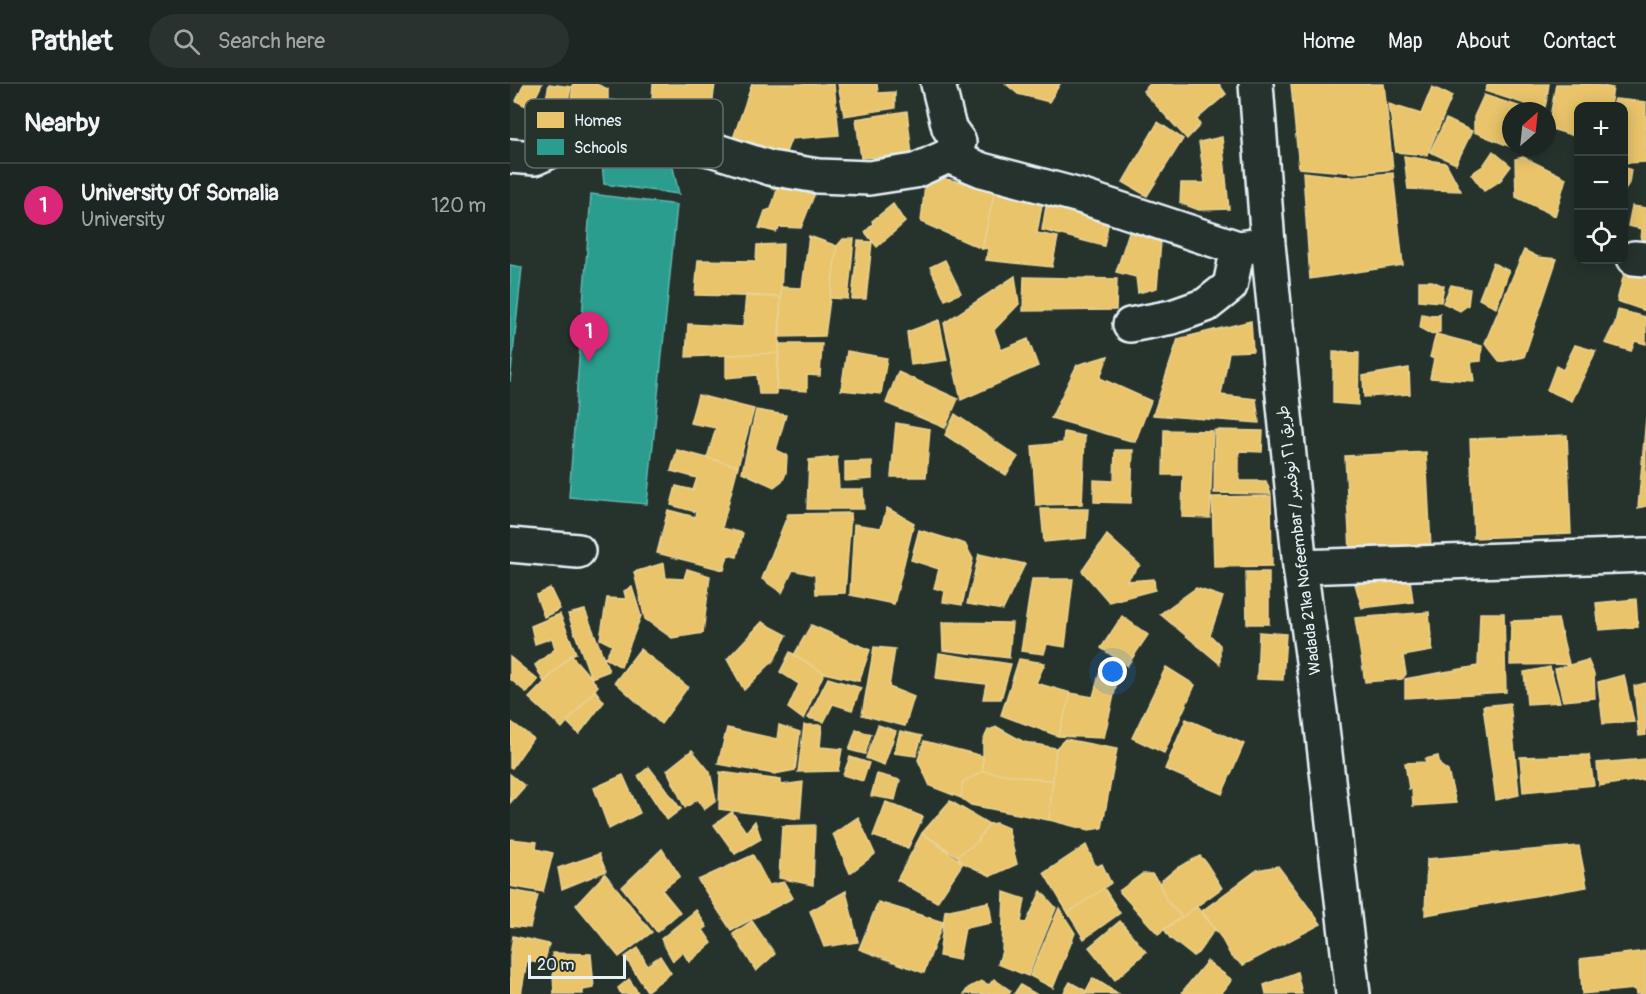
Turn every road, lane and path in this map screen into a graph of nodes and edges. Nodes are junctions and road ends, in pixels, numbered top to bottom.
1 (938, 84) edge
2 (1256, 84) edge
3 (723, 153) edge
4 (510, 156) edge
5 (948, 156) junction
6 (525, 157) edge
7 (1253, 246) junction
8 (1130, 325) dead end
9 (510, 544) edge
10 (578, 551) dead end
11 (1646, 555) edge
12 (1300, 567) junction
13 (1353, 994) edge

1 - 5 street
2 - 7 street, Wadada 21ka Nofeembar / طريق ٢١ نوفمبر
3 - 5 street
4 - 6 street
5 - 7 street
7 - 8 street
7 - 12 street, Wadada 21ka Nofeembar / طريق ٢١ نوفمبر
9 - 10 street
11 - 12 street
12 - 13 street, Wadada 21ka Nofeembar / طريق ٢١ نوفمبر

